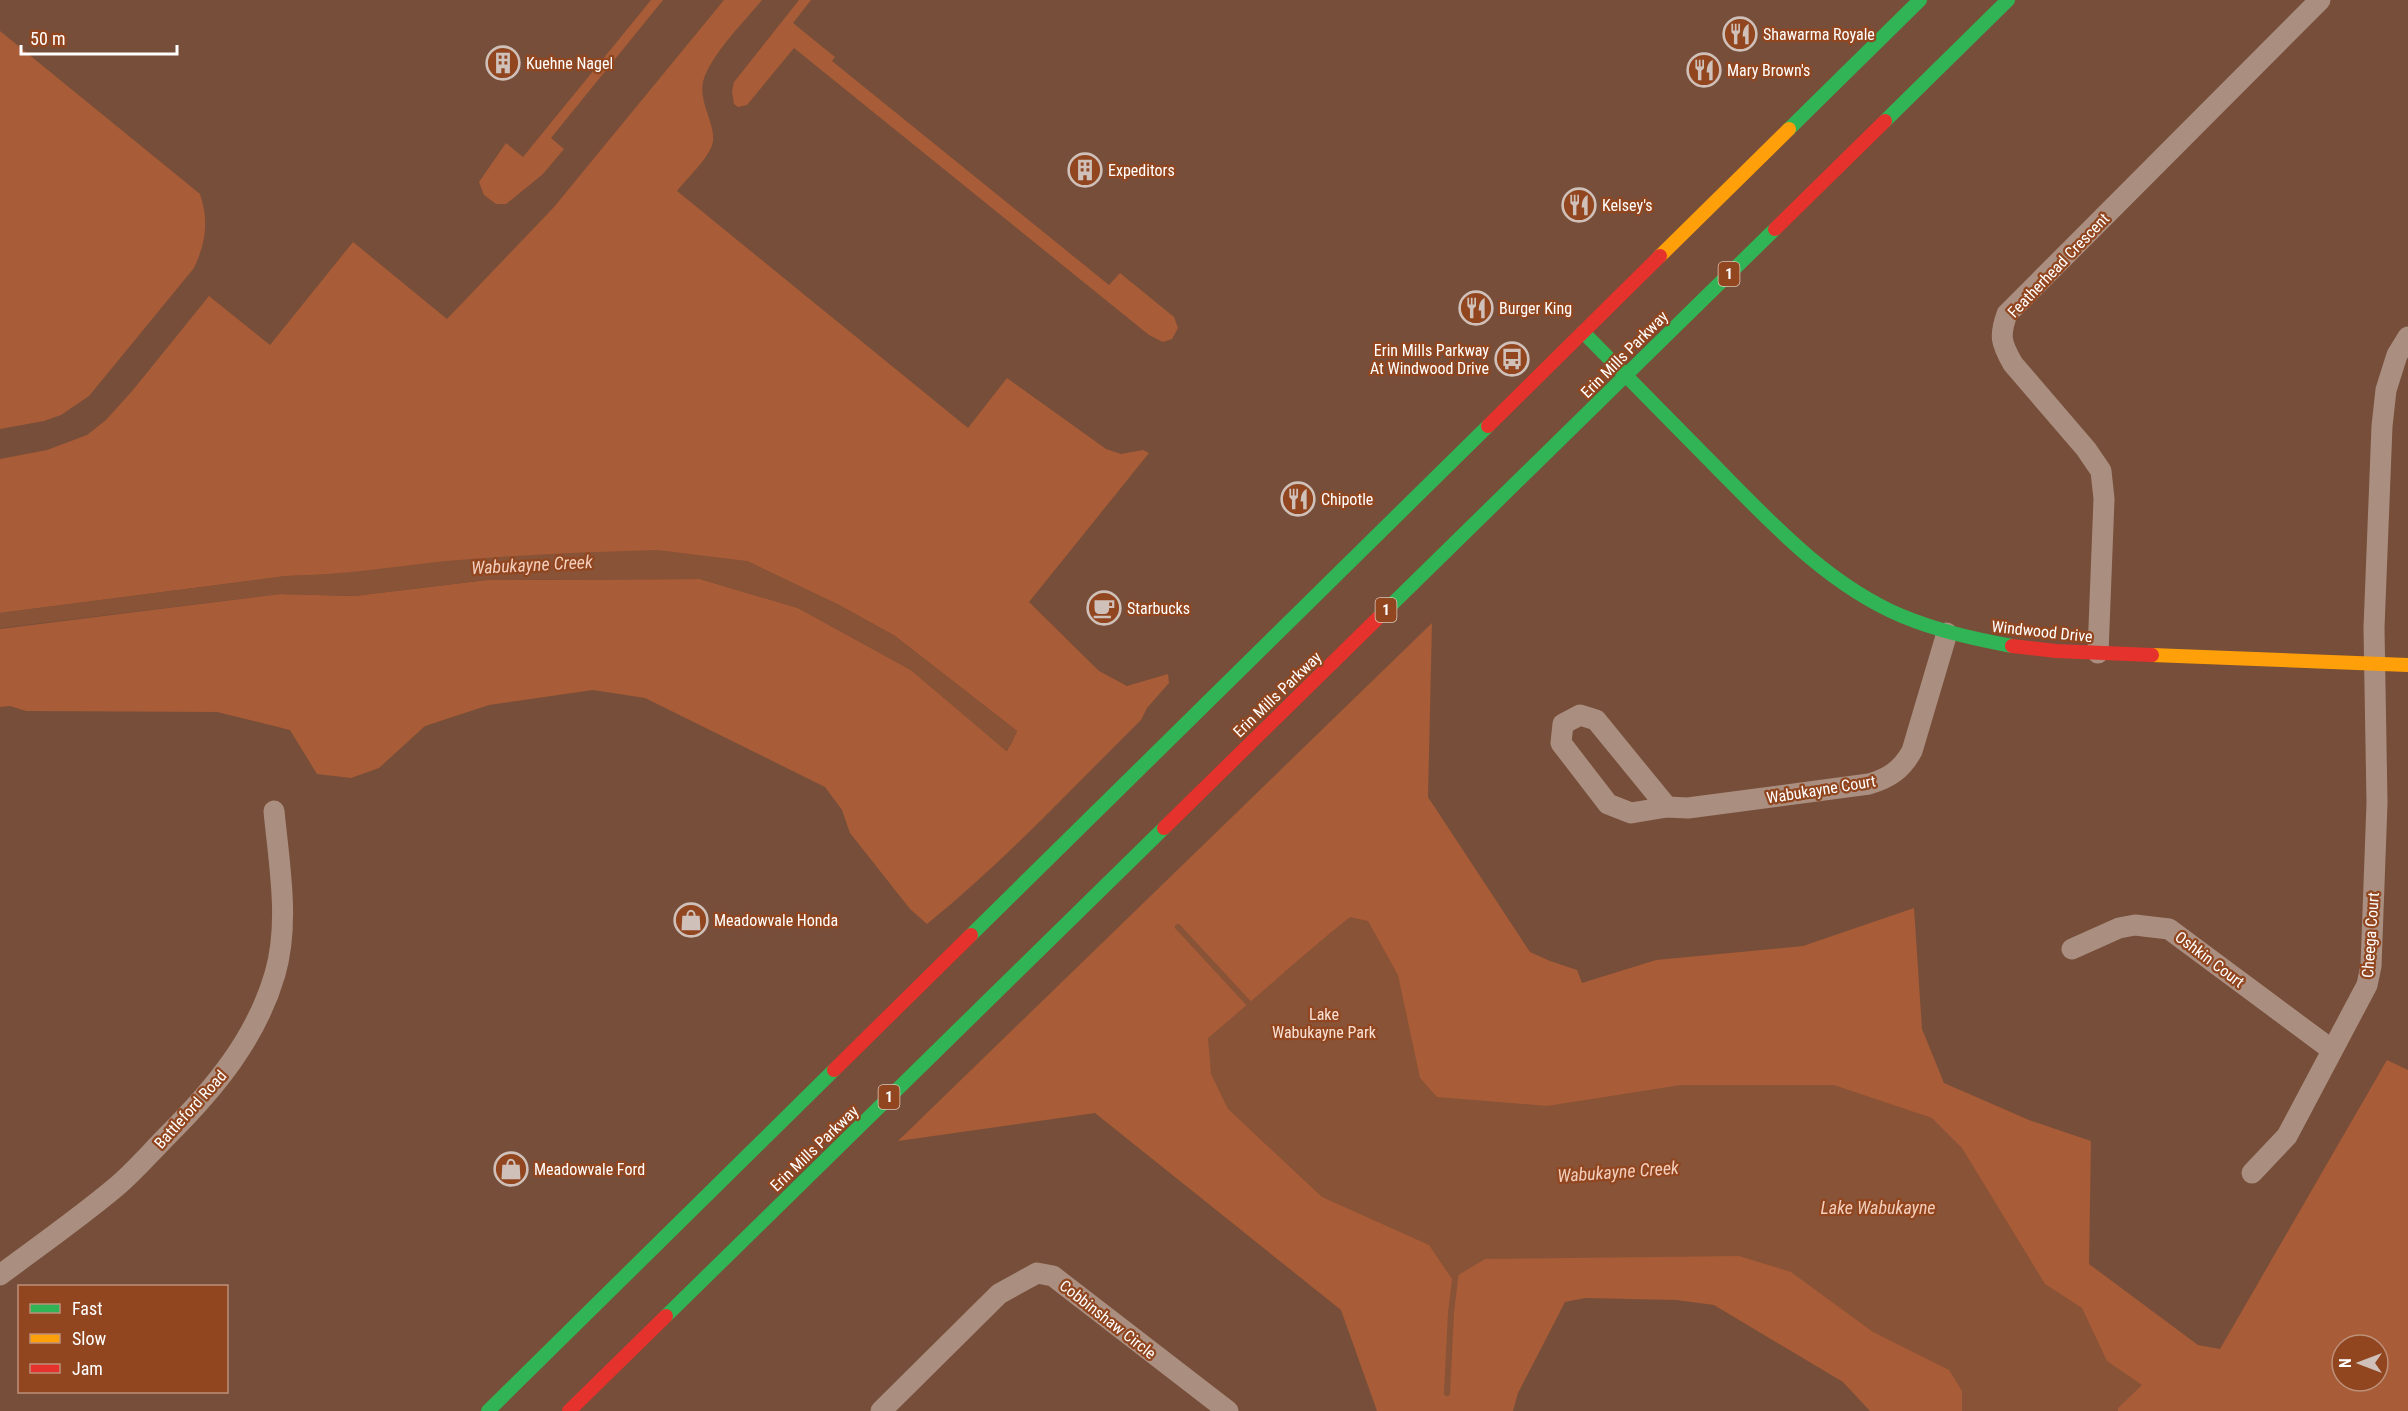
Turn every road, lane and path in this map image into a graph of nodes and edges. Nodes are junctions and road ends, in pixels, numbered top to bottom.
1 (1920, 0) edge
2 (2008, 0) edge
3 (2320, 0) edge
4 (1583, 332) junction
5 (2408, 337) edge
6 (1625, 375) junction
7 (1947, 633) junction
8 (2098, 653) junction
9 (2375, 664) junction
10 (2408, 665) edge
11 (1667, 807) junction
12 (274, 812) dead end
13 (2072, 950) dead end
14 (2332, 1050) junction
15 (2252, 1173) dead end
16 (0, 1275) edge
17 (488, 1411) edge
18 (569, 1411) edge
19 (881, 1411) edge
20 (1228, 1411) edge

1 - 4 main road
2 - 6 main road, Erin Mills Parkway / 1
3 - 8 street, Featherhead Crescent
4 - 6 main road, Windwood Drive
4 - 17 main road
5 - 9 street
6 - 7 main road, Windwood Drive
6 - 18 main road, Erin Mills Parkway / 1
7 - 8 main road, Windwood Drive
7 - 11 street, Wabukayne Court
8 - 9 main road, Windwood Drive
9 - 10 main road, Windwood Drive
9 - 14 street, Cheega Court
11 - 11 street, Wabukayne Court
12 - 16 street, Battleford Road
13 - 14 street, Oshkin Court
14 - 15 street, Cheega Court
19 - 20 street, Cobbinshaw Circle

